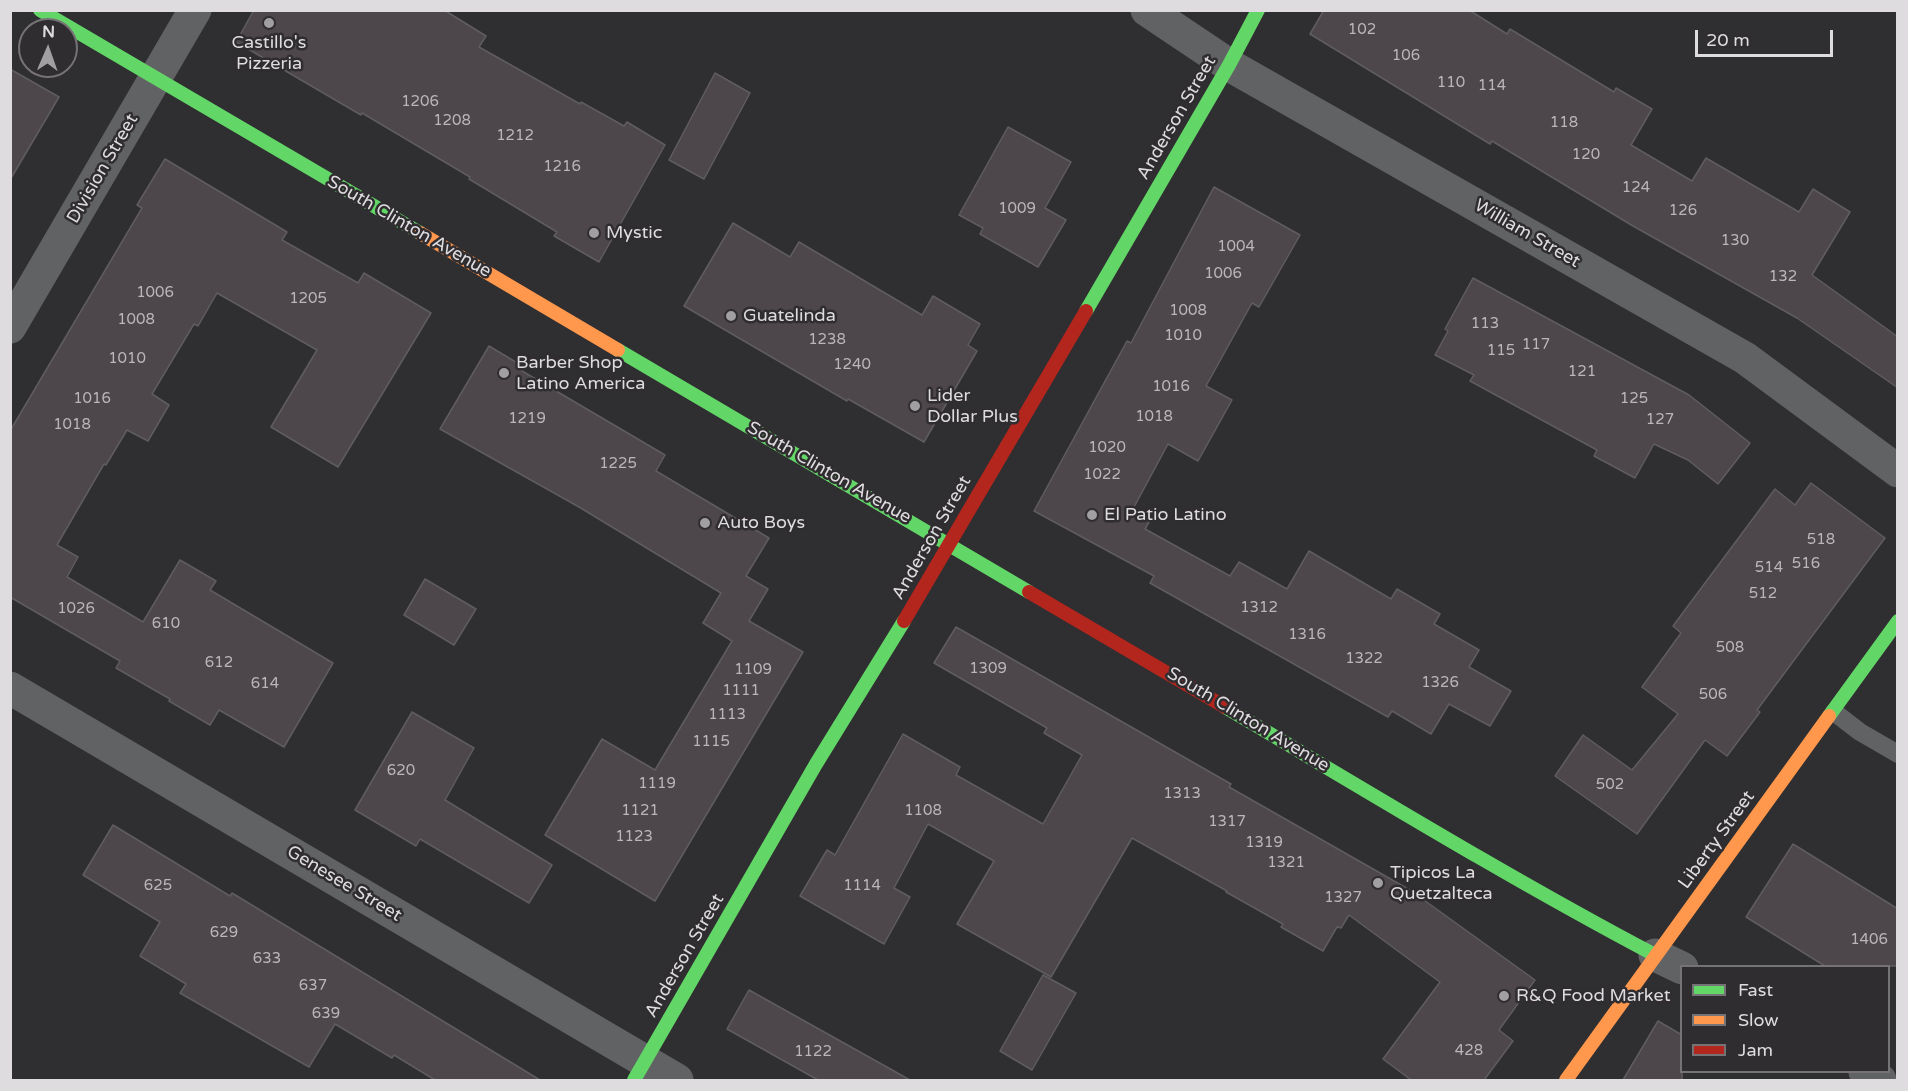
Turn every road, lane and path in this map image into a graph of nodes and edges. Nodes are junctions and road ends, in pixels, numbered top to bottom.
1 (40, 10) edge
2 (195, 10) edge
3 (1147, 10) edge
4 (1258, 10) edge
5 (1228, 64) junction
6 (155, 78) junction
7 (10, 327) edge
8 (1898, 471) edge
9 (950, 544) junction
10 (1898, 621) edge
11 (10, 688) edge
12 (1834, 712) junction
13 (1898, 754) edge
14 (1668, 962) edge
15 (639, 1071) edge
16 (677, 1080) edge
17 (1566, 1080) edge

1 - 6 street, South Clinton Avenue
2 - 6 street, Division Street
3 - 5 street, William Street
4 - 5 street, Anderson Street
5 - 8 street, William Street
5 - 9 street, Anderson Street
6 - 7 street, Division Street
6 - 9 street, South Clinton Avenue
9 - 14 street, South Clinton Avenue
9 - 15 street, Anderson Street
10 - 12 street, Liberty Street
11 - 15 street, Genesee Street
12 - 13 lane
12 - 14 street, Liberty Street
14 - 17 street, Liberty Street
15 - 16 street, Genesee Street

